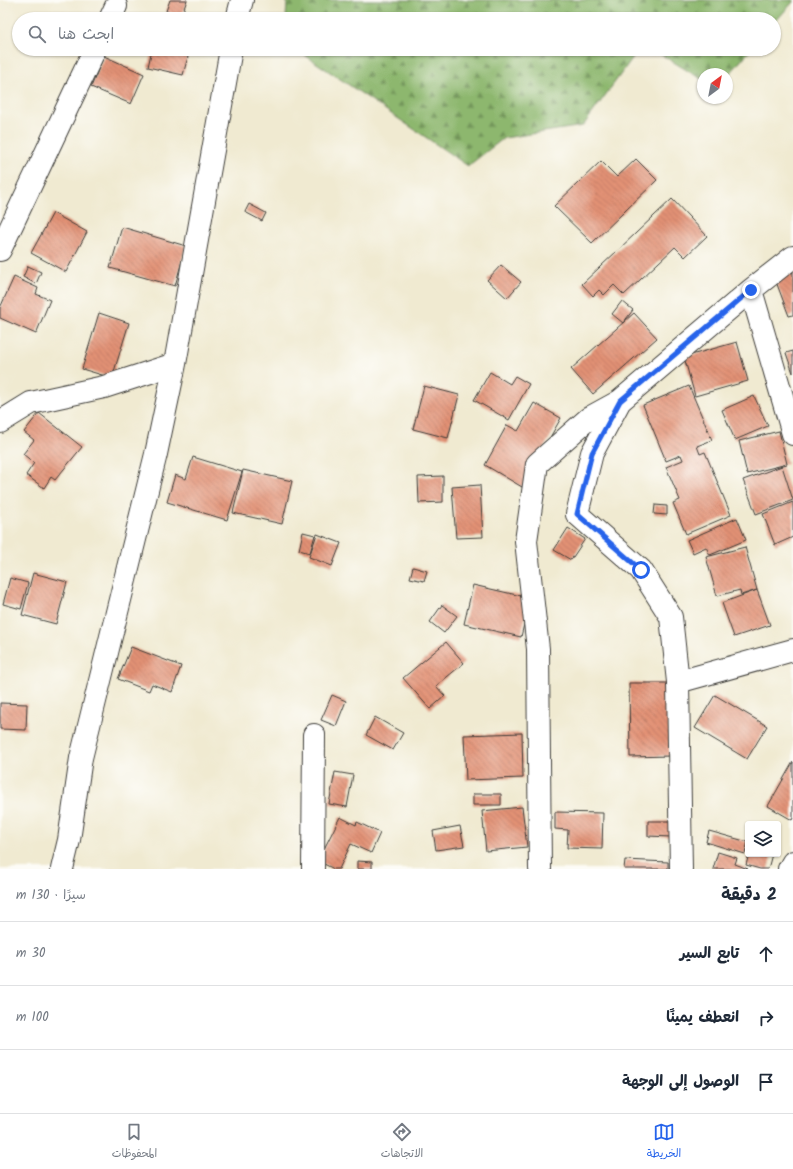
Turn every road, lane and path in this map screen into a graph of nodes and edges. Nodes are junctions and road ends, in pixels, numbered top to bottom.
1 (242, 0) edge
2 (239, 12) edge
3 (92, 56) edge
4 (230, 56) edge
5 (0, 250) edge
6 (793, 257) edge
7 (751, 290) junction
8 (175, 364) junction
9 (620, 401) junction
10 (0, 422) edge
11 (793, 434) edge
12 (793, 650) edge
13 (678, 682) junction
14 (314, 735) dead end
15 (793, 862) edge
16 (62, 869) edge
17 (313, 869) edge
18 (540, 869) edge
19 (681, 869) edge
20 (789, 869) edge

1 - 2 street
3 - 5 street
4 - 8 street
6 - 7 street
7 - 9 street
7 - 11 street
8 - 10 street
8 - 16 street
9 - 13 street
9 - 18 street
12 - 13 street
13 - 19 street
14 - 17 street
15 - 20 street

